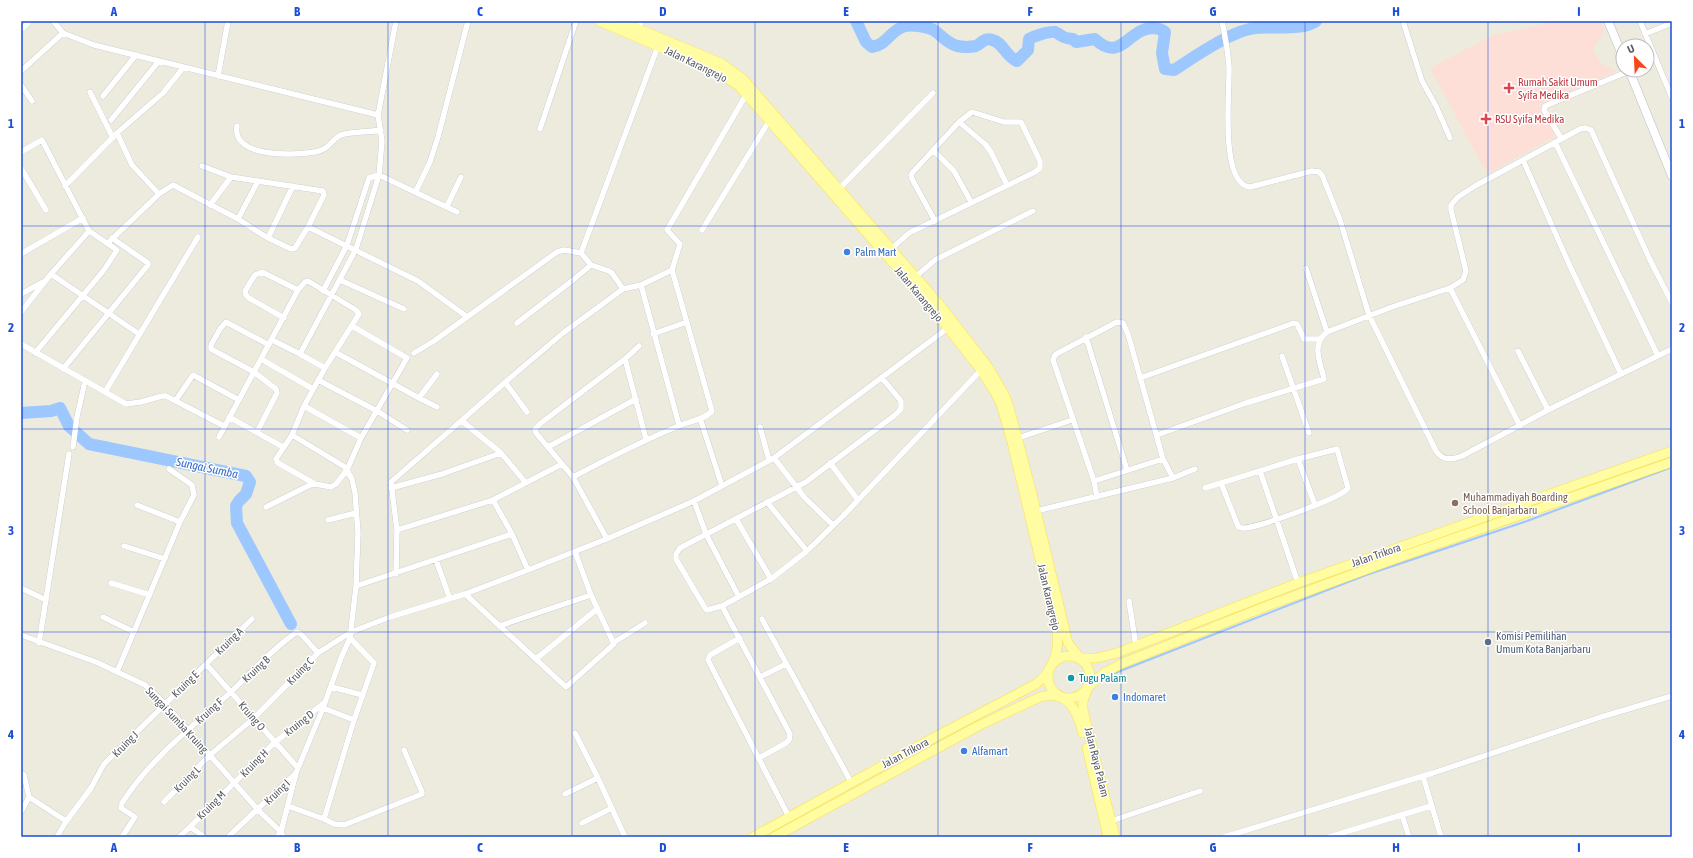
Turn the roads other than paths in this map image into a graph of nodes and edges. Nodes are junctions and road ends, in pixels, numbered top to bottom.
1 (30, 21) edge
2 (53, 21) edge
3 (228, 21) edge
4 (396, 21) edge
5 (468, 21) edge
6 (576, 21) edge
7 (600, 21) edge
8 (1222, 21) edge
9 (1403, 21) edge
10 (1608, 21) edge
11 (1640, 21) edge
12 (1672, 22) edge
13 (616, 23) edge
14 (640, 25) edge
15 (21, 30) edge
16 (63, 33) junction
17 (1645, 34) junction
18 (1615, 38) edge
19 (658, 46) junction
20 (136, 55) junction
21 (159, 61) junction
22 (183, 68) junction
23 (21, 71) edge
24 (218, 76) junction
25 (1615, 76) edge
26 (1632, 78) edge
27 (21, 85) edge
28 (90, 92) dead end
29 (932, 93) dead end
30 (746, 95) junction
31 (103, 96) dead end
32 (1672, 98) edge
33 (32, 101) dead end
34 (378, 115) junction
35 (111, 120) dead end
36 (769, 121) junction
37 (959, 122) junction
38 (237, 126) dead end
39 (540, 129) dead end
40 (381, 130) junction
41 (115, 136) junction
42 (1450, 138) dead end
43 (1561, 138) junction
44 (1555, 142) junction
45 (934, 150) junction
46 (21, 152) edge
47 (802, 153) junction
48 (1523, 160) junction
49 (202, 166) dead end
50 (21, 168) edge
51 (379, 175) junction
52 (1672, 176) edge
53 (231, 177) junction
54 (461, 177) dead end
55 (258, 181) junction
56 (1007, 185) junction
57 (65, 186) junction
58 (293, 186) junction
59 (839, 189) junction
60 (416, 191) junction
61 (158, 194) junction
62 (971, 202) junction
63 (210, 205) junction
64 (447, 206) junction
65 (46, 210) dead end
66 (1033, 211) dead end
67 (457, 212) dead end
68 (83, 218) junction
69 (238, 219) junction
70 (935, 221) junction
71 (308, 227) junction
72 (702, 230) dead end
73 (89, 231) junction
74 (198, 237) dead end
75 (268, 238) junction
76 (110, 241) junction
77 (346, 245) junction
78 (356, 249) junction
79 (891, 249) junction
80 (581, 253) junction
81 (21, 254) edge
82 (591, 265) junction
83 (1306, 268) dead end
84 (672, 270) junction
85 (51, 274) junction
86 (912, 279) junction
87 (47, 280) junction
88 (340, 280) junction
89 (641, 284) junction
90 (1450, 288) junction
91 (623, 289) junction
92 (298, 290) junction
93 (323, 291) junction
94 (21, 294) edge
95 (82, 295) junction
96 (332, 296) junction
97 (1672, 303) edge
98 (404, 309) dead end
99 (21, 312) edge
100 (110, 313) junction
101 (1369, 315) junction
102 (466, 316) junction
103 (284, 318) junction
104 (687, 322) junction
105 (517, 323) dead end
106 (352, 326) junction
107 (948, 328) junction
108 (1327, 332) junction
109 (140, 334) junction
110 (654, 334) junction
111 (1086, 337) junction
112 (1319, 339) junction
113 (270, 343) junction
114 (21, 344) edge
115 (639, 346) dead end
116 (1672, 350) edge
117 (295, 351) junction
118 (1518, 351) dead end
119 (335, 352) junction
120 (35, 353) junction
121 (414, 353) dead end
122 (1282, 356) dead end
123 (1658, 356) junction
124 (261, 359) junction
125 (625, 359) junction
126 (325, 368) junction
127 (63, 369) junction
128 (981, 370) junction
129 (254, 372) junction
130 (437, 374) dead end
131 (1621, 374) junction
132 (882, 378) junction
133 (1140, 378) junction
134 (318, 380) junction
135 (85, 381) junction
136 (505, 382) junction
137 (393, 383) junction
138 (313, 389) junction
139 (1293, 389) junction
140 (105, 392) junction
141 (419, 398) junction
142 (636, 399) junction
143 (176, 400) junction
144 (239, 400) junction
145 (304, 406) junction
146 (437, 407) dead end
147 (1548, 410) junction
148 (377, 411) junction
149 (527, 412) dead end
150 (229, 417) junction
151 (700, 418) junction
152 (1072, 420) junction
153 (462, 421) junction
154 (679, 425) junction
155 (224, 426) junction
156 (1520, 426) junction
157 (760, 427) dead end
158 (407, 430) dead end
159 (257, 432) junction
160 (1309, 433) dead end
161 (292, 435) junction
162 (1157, 435) junction
163 (219, 437) dead end
164 (361, 438) junction
165 (1018, 438) junction
166 (646, 439) junction
167 (548, 446) junction
168 (73, 447) dead end
169 (283, 447) junction
170 (1672, 451) edge
171 (501, 453) junction
172 (69, 454) dead end
173 (772, 459) junction
174 (1163, 459) junction
175 (1298, 459) junction
176 (1672, 462) edge
177 (562, 464) junction
178 (830, 464) junction
179 (168, 469) dead end
180 (347, 470) junction
181 (1127, 470) junction
182 (1195, 470) dead end
183 (1260, 471) junction
184 (573, 477) junction
185 (1173, 478) junction
186 (1094, 481) junction
187 (526, 482) junction
188 (1221, 483) junction
189 (315, 484) junction
190 (722, 486) junction
191 (796, 487) junction
192 (1570, 487) junction
193 (391, 488) junction
194 (1205, 488) dead end
195 (1097, 497) junction
196 (1574, 497) junction
197 (493, 500) junction
198 (858, 500) junction
199 (694, 501) junction
200 (767, 502) junction
201 (136, 505) dead end
202 (1315, 505) junction
203 (266, 507) dead end
204 (1036, 511) junction
205 (356, 513) junction
206 (736, 519) junction
207 (328, 520) dead end
208 (1276, 520) junction
209 (180, 522) junction
210 (833, 525) junction
211 (397, 530) junction
212 (512, 534) junction
213 (706, 534) junction
214 (607, 539) junction
215 (124, 546) dead end
216 (807, 551) junction
217 (575, 552) junction
218 (165, 560) junction
219 (436, 560) junction
220 (528, 570) junction
221 (396, 574) junction
222 (771, 579) junction
223 (111, 583) dead end
224 (1298, 583) junction
225 (356, 586) junction
226 (21, 588) edge
227 (465, 594) junction
228 (150, 595) junction
229 (591, 595) junction
230 (739, 596) junction
231 (450, 598) junction
232 (46, 600) junction
233 (1129, 601) dead end
234 (722, 606) junction
235 (597, 609) junction
236 (103, 617) dead end
237 (252, 619) dead end
238 (762, 619) dead end
239 (645, 623) dead end
240 (499, 626) junction
241 (134, 632) junction
242 (21, 635) edge
243 (351, 635) junction
244 (740, 638) junction
245 (39, 642) junction
246 (613, 643) junction
247 (1136, 646) junction
248 (318, 653) junction
249 (1080, 658) junction
250 (536, 659) junction
251 (206, 664) junction
252 (786, 664) junction
253 (1052, 664) junction
254 (117, 672) junction
255 (760, 678) junction
256 (332, 687) junction
257 (1088, 687) junction
258 (231, 692) junction
259 (362, 695) junction
260 (1061, 696) junction
261 (1672, 696) edge
262 (164, 704) junction
263 (324, 706) junction
264 (254, 718) junction
265 (354, 720) junction
266 (187, 730) junction
267 (575, 733) dead end
268 (274, 743) junction
269 (404, 750) dead end
270 (210, 755) junction
271 (759, 758) junction
272 (297, 771) junction
273 (21, 773) edge
274 (1423, 776) junction
275 (598, 778) junction
276 (851, 782) junction
277 (233, 783) junction
278 (1200, 791) dead end
279 (565, 794) dead end
280 (29, 798) junction
281 (164, 802) dead end
282 (288, 806) junction
283 (1431, 806) junction
284 (612, 808) junction
285 (258, 810) junction
286 (21, 812) edge
287 (1402, 815) junction
288 (789, 817) junction
289 (324, 819) junction
290 (66, 821) junction
291 (1112, 821) junction
292 (582, 823) dead end
293 (190, 827) junction
294 (1349, 834) edge
295 (280, 835) edge
296 (57, 837) edge
297 (122, 837) edge
298 (179, 837) edge
299 (205, 837) edge
300 (228, 837) edge
301 (624, 837) edge
302 (753, 837) edge
303 (774, 837) edge
304 (1108, 837) edge
305 (1115, 837) edge
306 (1224, 837) edge
307 (1329, 837) edge
308 (1409, 837) edge
309 (1441, 837) edge

1 - 15 street
2 - 16 street
3 - 24 street
4 - 34 street
5 - 60 street
6 - 39 street
7 - 13 main road, Jalan Karangrejo
8 - 101 street
9 - 42 street
10 - 18 main road
11 - 17 street
12 - 17 street
13 - 14 main road, Jalan Karangrejo
13 - 19 main road, Jalan Karangrejo
14 - 47 main road, Jalan Karangrejo
16 - 20 street
16 - 23 street
17 - 32 street
19 - 30 main road, Jalan Karangrejo
19 - 80 street
20 - 21 street
20 - 31 street
21 - 22 street
21 - 35 street
22 - 24 street
22 - 41 street
24 - 34 street
25 - 43 street
26 - 52 main road
27 - 33 street
28 - 41 street
29 - 59 street
30 - 36 main road, Jalan Karangrejo
30 - 84 street
34 - 40 street
36 - 47 main road, Jalan Karangrejo
36 - 72 street
37 - 45 street
37 - 56 street
37 - 56 street
38 - 40 street
40 - 51 street
41 - 57 street
41 - 61 street
43 - 44 street
43 - 97 street
44 - 48 street
44 - 123 street
45 - 62 street
45 - 70 street
46 - 57 street
47 - 59 main road, Jalan Karangrejo
47 - 86 main road, Jalan Karangrejo
48 - 90 street
48 - 131 street
49 - 53 street
50 - 65 street
51 - 60 street
51 - 77 street
51 - 78 street
53 - 55 street
53 - 63 street
54 - 64 street
55 - 58 street
55 - 69 street
56 - 62 street
57 - 68 street
58 - 71 street
58 - 75 street
59 - 79 main road, Jalan Karangrejo
60 - 64 street
61 - 63 street
61 - 76 street
62 - 70 street
63 - 69 street
64 - 67 street
66 - 86 street
68 - 73 street
68 - 81 street
69 - 75 street
70 - 79 street
71 - 75 street
71 - 77 street
73 - 76 street
73 - 85 street
74 - 109 street
76 - 95 street
76 - 100 street
77 - 78 street
77 - 93 street
78 - 88 street
78 - 102 street
79 - 86 main road, Jalan Karangrejo
80 - 82 street
80 - 102 street
82 - 91 street
82 - 105 street
83 - 108 street
84 - 89 street
84 - 104 street
85 - 87 street
85 - 95 street
86 - 107 main road, Jalan Karangrejo
86 - 165 main road, Jalan Karangrejo
87 - 94 street
87 - 99 street
88 - 96 street
88 - 98 street
89 - 91 street
89 - 110 street
90 - 101 street
90 - 156 street
91 - 136 street
92 - 93 street
92 - 103 street
92 - 103 street
93 - 96 street
95 - 100 street
95 - 120 street
96 - 106 street
96 - 117 street
100 - 109 street
100 - 127 street
101 - 108 street
101 - 156 street
102 - 121 street
103 - 113 street
104 - 110 street
104 - 151 street
106 - 119 street
106 - 137 street
107 - 128 main road, Jalan Karangrejo
107 - 132 street, Kruing C
108 - 112 street
109 - 140 street
110 - 154 street
111 - 133 street
111 - 152 street
111 - 181 street
112 - 133 street
112 - 139 street
113 - 117 street
113 - 124 street
113 - 129 street
114 - 120 street
115 - 125 street
116 - 123 street
117 - 126 street
118 - 147 street
119 - 126 street
119 - 137 street
120 - 127 street
122 - 139 street
123 - 131 street
124 - 129 street
124 - 138 street
125 - 142 street
125 - 167 street
126 - 134 street
127 - 135 street
128 - 198 street
128 - 253 main road, Jalan Karangrejo
129 - 144 street
129 - 159 street
130 - 141 street
131 - 147 street
132 - 173 street, Kruing C
132 - 178 street
133 - 162 street
134 - 138 street
134 - 148 street
135 - 140 street
135 - 168 street
136 - 149 street
136 - 153 street
137 - 141 street
137 - 148 street
138 - 145 street
139 - 160 street
139 - 162 street
140 - 143 street
141 - 146 street
142 - 166 street
142 - 167 street
143 - 144 street
143 - 155 street
144 - 150 street
145 - 161 street
145 - 164 street
147 - 156 street
148 - 158 street
148 - 164 street
150 - 155 street
150 - 159 street
151 - 154 street
151 - 190 street
152 - 165 street
152 - 186 street
153 - 171 street
153 - 193 street
154 - 166 street
155 - 163 street
157 - 173 street
159 - 169 street
161 - 169 street
161 - 180 street
162 - 174 street
164 - 180 street
165 - 204 main road, Jalan Karangrejo
166 - 184 street
167 - 177 street
169 - 189 street
170 - 192 main road, Jalan Trikora
171 - 187 street
171 - 193 street
172 - 232 street
173 - 190 street, Kruing C
173 - 191 street
174 - 181 street
174 - 185 street
175 - 183 street
175 - 202 street
175 - 202 street
176 - 196 main road, Jalan Trikora
177 - 184 street
177 - 187 street
178 - 191 street
178 - 198 street
179 - 209 street
180 - 189 street
180 - 205 street
181 - 186 street
182 - 185 street
183 - 188 street
183 - 208 street
184 - 214 street
185 - 195 street
186 - 195 street
187 - 197 street
188 - 194 street
188 - 208 street
189 - 203 street
190 - 199 street, Kruing C
191 - 200 street
191 - 210 street
192 - 196 main road
192 - 224 main road, Jalan Trikora
193 - 211 street
195 - 204 street
196 - 257 main road, Jalan Trikora
197 - 211 street
197 - 212 street
198 - 210 street
199 - 213 street
199 - 214 street, Kruing C
200 - 206 street
200 - 216 street
201 - 209 street
202 - 208 street
204 - 249 main road, Jalan Karangrejo
205 - 207 street
205 - 225 street
206 - 213 street
206 - 222 street
208 - 224 street
209 - 218 street
210 - 216 street
211 - 221 street
212 - 219 street
212 - 220 street
213 - 230 street
213 - 234 street
214 - 217 street, Kruing C
215 - 218 street
216 - 222 street
217 - 220 street, Kruing C
217 - 229 street
218 - 228 street
219 - 221 street
219 - 231 street
220 - 227 street, Kruing C
221 - 225 street
222 - 230 street
223 - 228 street
224 - 247 main road, Jalan Trikora
225 - 243 street
226 - 232 street
227 - 231 street, Kruing C
227 - 240 street
228 - 241 street
229 - 235 street
229 - 240 street
230 - 234 street
231 - 243 street, Kruing C
232 - 245 street
233 - 247 street
234 - 244 street
235 - 246 street
235 - 250 street
236 - 241 street
237 - 251 street, Kruing A
238 - 252 street
239 - 246 street
240 - 250 street
241 - 254 street
242 - 245 street, Sungai Sumba Kruing
243 - 248 street, Kruing C
243 - 256 street
243 - 259 street
244 - 255 street
244 - 271 street
245 - 254 street, Sungai Sumba Kruing
246 - 250 street
247 - 249 main road, Jalan Trikora
248 - 258 street, Kruing B
248 - 264 street, Kruing C
249 - 253 main road
249 - 257 main road
251 - 258 street, Kruing O
251 - 262 street, Kruing E
252 - 255 street
252 - 276 street
253 - 260 main road
253 - 276 main road, Jalan Trikora
254 - 262 street, Sungai Sumba Kruing
255 - 271 street
256 - 259 street
256 - 263 street
257 - 260 main road
257 - 291 main road, Jalan Raya Palam
258 - 264 street, Kruing O
258 - 266 street, Kruing F
259 - 265 street
260 - 303 main road, Jalan Trikora
260 - 304 main road, Jalan Raya Palam
261 - 274 street
262 - 266 street, Sungai Sumba Kruing
262 - 290 street, Kruing J
263 - 265 street
263 - 268 street, Kruing D
263 - 272 street
264 - 268 street, Kruing O
264 - 270 street, Kruing C
265 - 289 street
266 - 270 street, Sungai Sumba Kruing
266 - 297 street, Kruing F
267 - 275 street
268 - 272 street, Kruing O
268 - 277 street, Kruing H
269 - 289 street
270 - 277 street, Sungai Sumba Kruing
270 - 281 street, Kruing L
271 - 288 street
272 - 282 street
272 - 285 street, Kruing I
273 - 280 street
274 - 283 street
274 - 306 street
275 - 279 street
275 - 284 street
276 - 288 main road, Jalan Trikora
277 - 285 street, Sungai Sumba Kruing
277 - 293 street, Kruing M
278 - 291 street
280 - 286 street
280 - 290 street
282 - 289 street
282 - 295 street
283 - 287 street
283 - 309 street
284 - 292 street
284 - 301 street
285 - 295 street, Sungai Sumba Kruing
285 - 300 street, Kruing I
287 - 294 street
287 - 308 street
288 - 302 main road, Jalan Trikora
290 - 296 street, Kruing J
291 - 305 main road, Jalan Raya Palam
293 - 298 street, Kruing M
293 - 299 street
294 - 307 street

